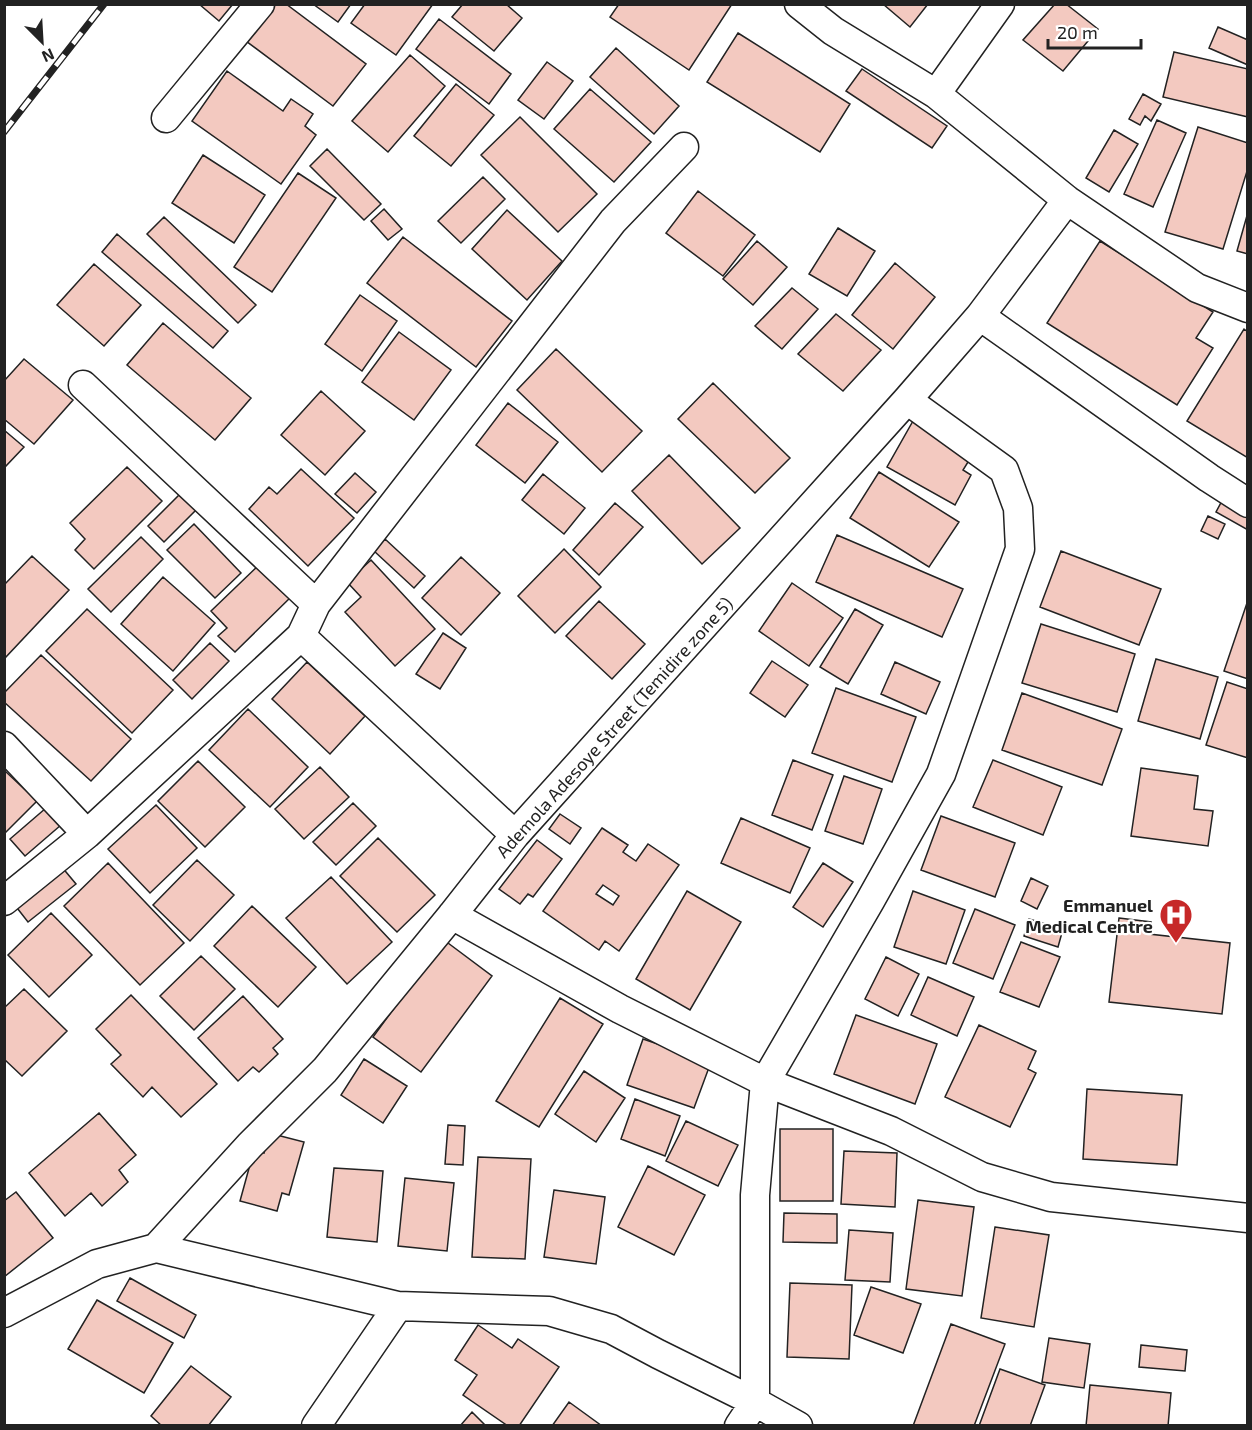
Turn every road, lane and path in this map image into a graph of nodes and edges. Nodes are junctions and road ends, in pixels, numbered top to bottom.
1 (260, 4) edge
2 (799, 4) edge
3 (1000, 4) edge
4 (936, 94) junction
5 (166, 118) dead end
6 (684, 147) dead end
7 (1067, 200) junction
8 (1248, 308) edge
9 (980, 315) junction
10 (83, 385) dead end
11 (907, 400) junction
12 (1248, 503) edge
13 (316, 604) junction
14 (301, 636) junction
15 (4, 746) edge
16 (87, 834) junction
17 (515, 835) junction
18 (4, 901) edge
19 (452, 915) junction
20 (765, 1082) junction
21 (1248, 1218) edge
22 (156, 1248) junction
23 (398, 1306) junction
24 (4, 1313) edge
25 (755, 1402) junction
26 (316, 1425) edge
27 (739, 1425) edge
28 (798, 1425) edge

1 - 5 street
2 - 4 street
3 - 4 street
4 - 7 street
6 - 13 street
7 - 8 street
7 - 9 street, Ademola Adesoye Street (Temidire zone 5)
9 - 11 street, Ademola Adesoye Street (Temidire zone 5)
9 - 12 street
10 - 13 street
11 - 17 street, Ademola Adesoye Street (Temidire zone 5)
11 - 20 street
13 - 14 street
14 - 16 street
14 - 17 street
15 - 16 street
16 - 18 street
17 - 19 street, Ademola Adesoye Street (Temidire zone 5)
19 - 20 street
19 - 22 street, Ademola Adesoye Street (Temidire zone 5)
20 - 21 street
20 - 25 street
22 - 23 street
22 - 24 street
23 - 25 street
23 - 26 street
25 - 27 street
25 - 28 street

